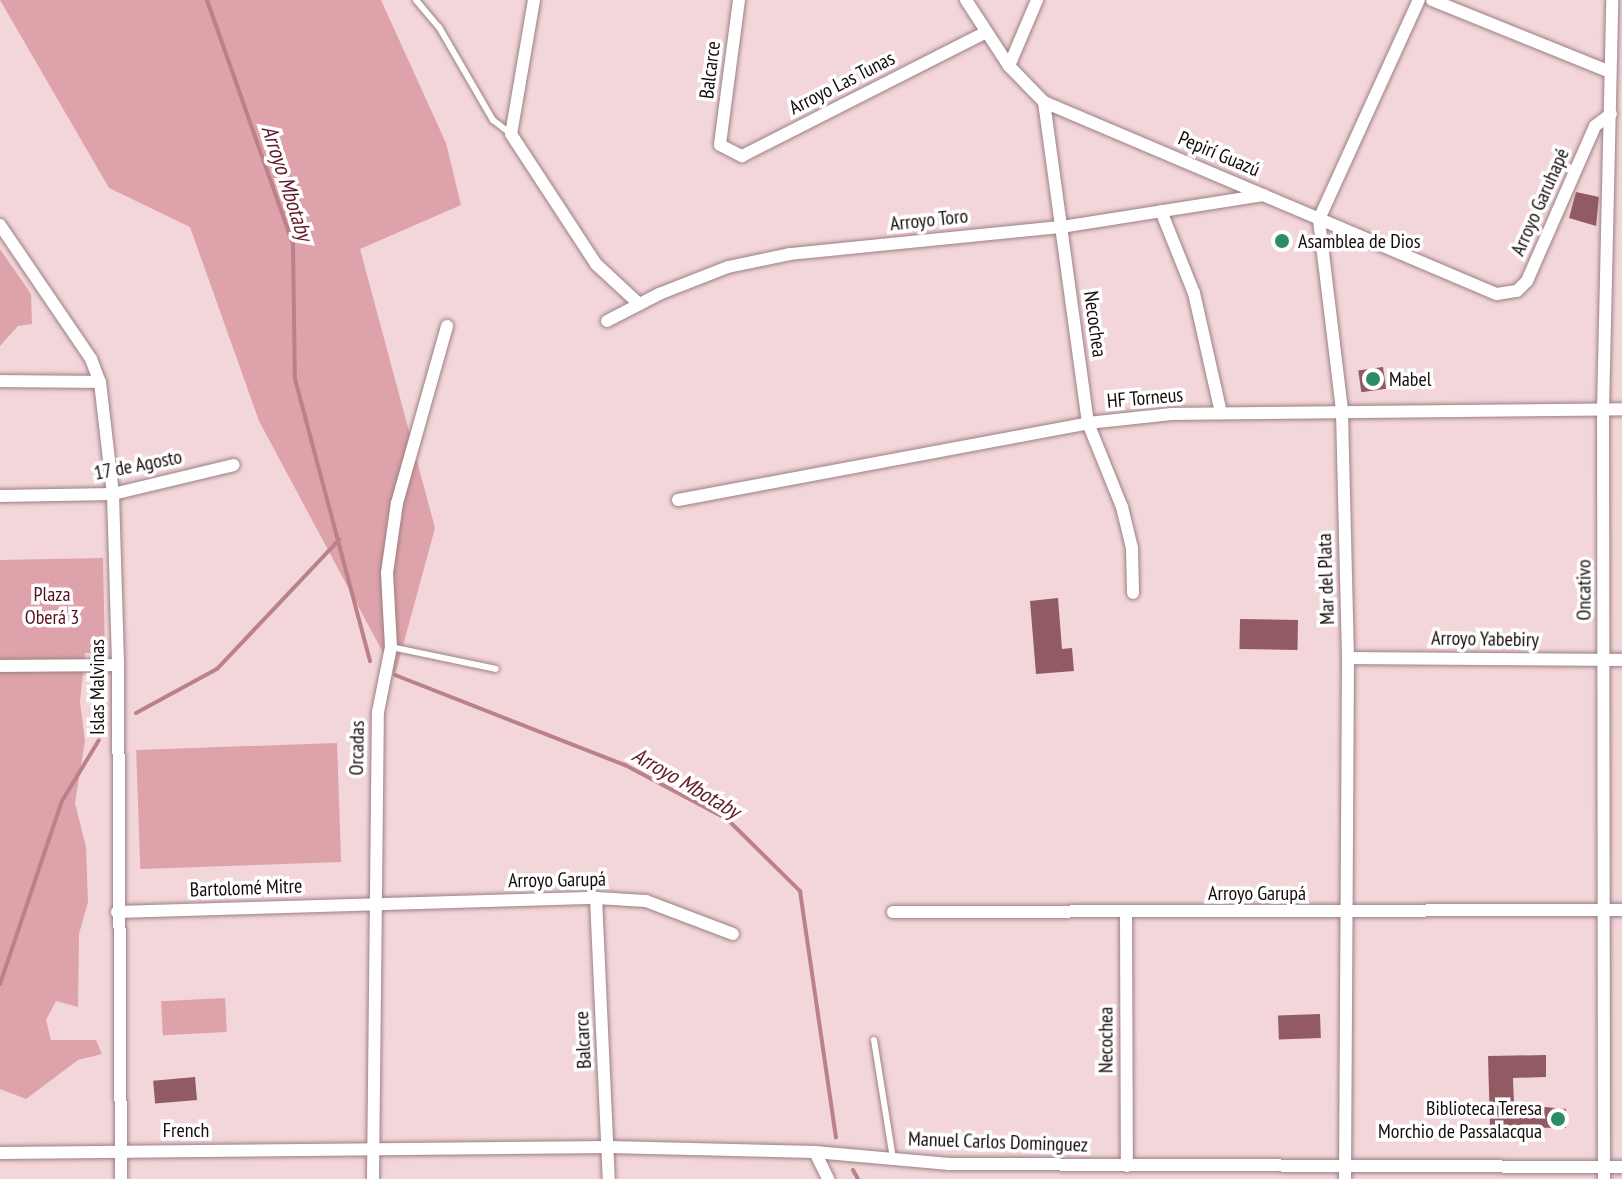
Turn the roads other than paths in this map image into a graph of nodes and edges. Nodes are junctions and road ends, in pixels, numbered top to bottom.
1 (416, 0) edge
2 (534, 0) edge
3 (739, 0) edge
4 (966, 0) edge
5 (1037, 0) edge
6 (1419, 0) edge
7 (1432, 0) edge
8 (1612, 0) edge
9 (984, 33) junction
10 (1009, 66) junction
11 (1610, 72) junction
12 (1044, 102) junction
13 (1611, 114) junction
14 (511, 134) junction
15 (720, 145) joint
16 (1615, 159) edge
17 (1266, 195) junction
18 (1161, 211) junction
19 (1319, 219) junction
20 (0, 225) edge
21 (1062, 227) junction
22 (1497, 294) joint
23 (639, 304) junction
24 (607, 321) dead end
25 (447, 326) dead end
26 (0, 381) edge
27 (100, 382) junction
28 (1622, 409) edge
29 (1342, 410) junction
30 (1603, 410) junction
31 (1221, 413) junction
32 (1088, 423) junction
33 (234, 465) dead end
34 (113, 494) junction
35 (0, 496) edge
36 (678, 500) dead end
37 (1133, 593) dead end
38 (391, 647) junction
39 (1348, 658) junction
40 (1604, 660) junction
41 (1622, 660) edge
42 (118, 665) junction
43 (0, 666) edge
44 (496, 669) dead end
45 (596, 898) junction
46 (375, 904) junction
47 (1604, 910) junction
48 (1622, 910) edge
49 (117, 912) junction
50 (893, 912) dead end
51 (1344, 913) junction
52 (1126, 914) junction
53 (733, 934) dead end
54 (874, 1040) dead end
55 (609, 1147) junction
56 (372, 1149) junction
57 (120, 1151) junction
58 (815, 1152) junction
59 (0, 1153) edge
60 (893, 1159) junction
61 (1127, 1166) junction
62 (1622, 1167) edge
63 (1107, 1172) edge
64 (1345, 1172) edge
65 (1604, 1173) edge
66 (121, 1179) edge
67 (373, 1179) edge
68 (609, 1179) edge
69 (828, 1179) edge

1 - 14 lane
2 - 14 street
3 - 15 street, Balcarce
4 - 9 street, Pepirí Guazú
5 - 10 street
6 - 19 street
7 - 11 street
8 - 11 street, Oncativo
9 - 10 street, Pepirí Guazú
9 - 15 street, Arroyo Las Tunas
10 - 12 street, Pepirí Guazú
11 - 13 street, Oncativo
12 - 17 street, Pepirí Guazú
12 - 21 street, Necochea
13 - 16 street, Oncativo
13 - 22 street, Arroyo Garuhapé
14 - 23 street
16 - 30 street, Oncativo
17 - 18 street, Arroyo Toro
17 - 19 street, Pepirí Guazú
18 - 21 street, Arroyo Toro
18 - 31 street
19 - 22 street, Pepirí Guazú
19 - 29 street, Mar del Plata
20 - 27 street, Islas Malvinas
21 - 23 street, Arroyo Toro
21 - 32 street, Necochea
23 - 24 street, Arroyo Toro
25 - 38 street, Orcadas
26 - 27 street
27 - 34 street, Islas Malvinas
28 - 30 street, HF Torneus
29 - 30 street, HF Torneus
29 - 31 street, HF Torneus
29 - 39 street, Mar del Plata
30 - 40 street, Oncativo
31 - 32 street, HF Torneus
32 - 36 street, HF Torneus
32 - 37 street, Necochea
33 - 34 street, 17 de Agosto
34 - 35 street, 17 de Agosto
34 - 42 street, Islas Malvinas
38 - 44 lane
38 - 46 street, Orcadas
39 - 40 street, Arroyo Yabebiry
39 - 51 street, Mar del Plata
40 - 41 street, Arroyo Yabebiry
40 - 47 street, Oncativo
42 - 43 street
42 - 49 street, Islas Malvinas
45 - 46 street, Arroyo Garupá
45 - 53 street, Arroyo Garupá
45 - 55 street, Balcarce
46 - 49 street, Bartolomé Mitre
46 - 56 street, Orcadas
47 - 48 street, Arroyo Garupá
47 - 51 street, Arroyo Garupá
47 - 65 street, Oncativo
49 - 57 street, Islas Malvinas
50 - 52 street, Arroyo Garupá
51 - 52 street, Arroyo Garupá
51 - 64 street, Mar del Plata
52 - 61 street, Necochea
54 - 60 lane
55 - 56 street, Manuel Carlos Dominguez
55 - 58 street, Manuel Carlos Dominguez
55 - 68 street, Balcarce
56 - 57 street, French
56 - 67 street, Orcadas
57 - 59 street, French
57 - 66 street, Islas Malvinas
58 - 60 street, Manuel Carlos Dominguez
58 - 69 street
60 - 63 street, Manuel Carlos Dominguez
61 - 63 street, Manuel Carlos Dominguez
61 - 64 street, Manuel Carlos Dominguez
62 - 65 street, Manuel Carlos Dominguez
64 - 65 street, Manuel Carlos Dominguez

